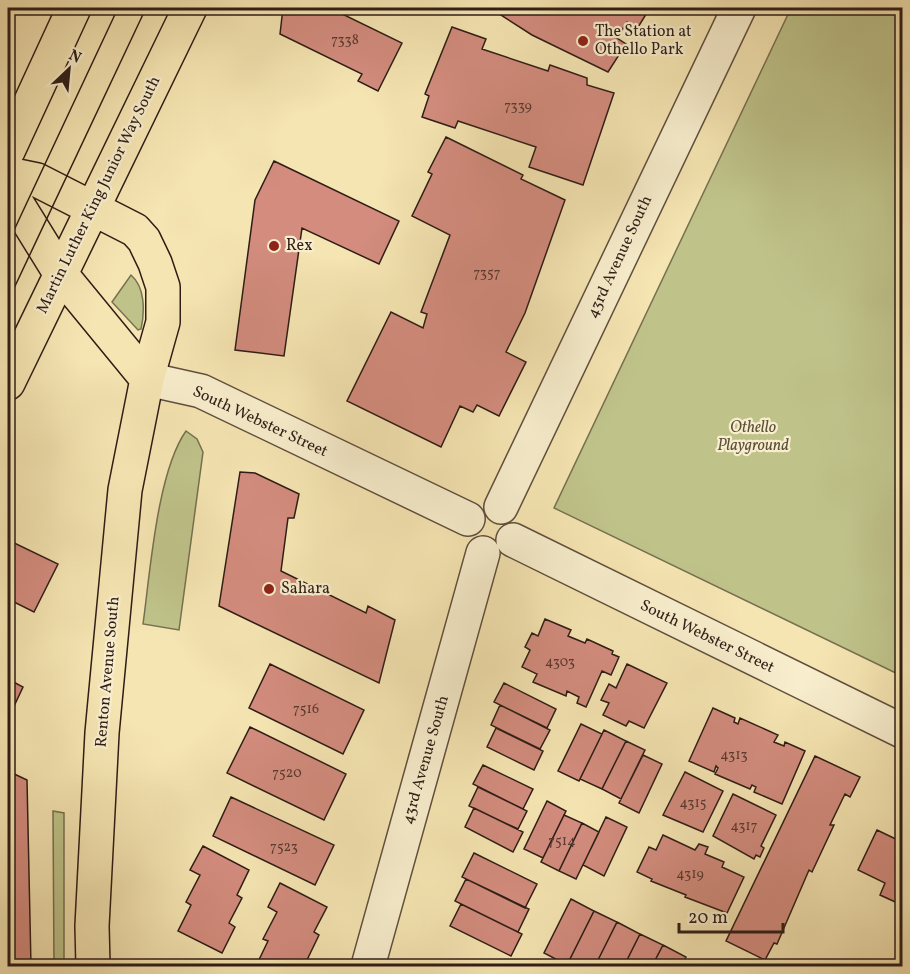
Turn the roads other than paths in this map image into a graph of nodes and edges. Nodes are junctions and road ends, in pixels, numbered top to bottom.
1 (74, 8) edge
2 (190, 8) edge
3 (739, 8) edge
4 (8, 151) edge
5 (8, 174) edge
6 (8, 189) edge
7 (93, 208) junction
8 (60, 273) junction
9 (147, 379) junction
10 (8, 383) edge
11 (501, 507) junction
12 (468, 519) junction
13 (498, 546) junction
14 (903, 731) edge
15 (93, 966) edge
16 (368, 966) edge

1 - 4 main road
2 - 7 main road, Martin Luther King Junior Way South
3 - 11 street, 43rd Avenue South
5 - 7 main road, Renton Avenue South
6 - 8 main road
7 - 8 main road, Martin Luther King Junior Way South
7 - 9 main road, Renton Avenue South
8 - 9 main road
8 - 10 main road, Martin Luther King Junior Way South
9 - 12 street, South Webster Street
9 - 15 main road, Renton Avenue South
11 - 12 street
11 - 13 street
12 - 13 street
13 - 14 street, South Webster Street
13 - 16 street, 43rd Avenue South

